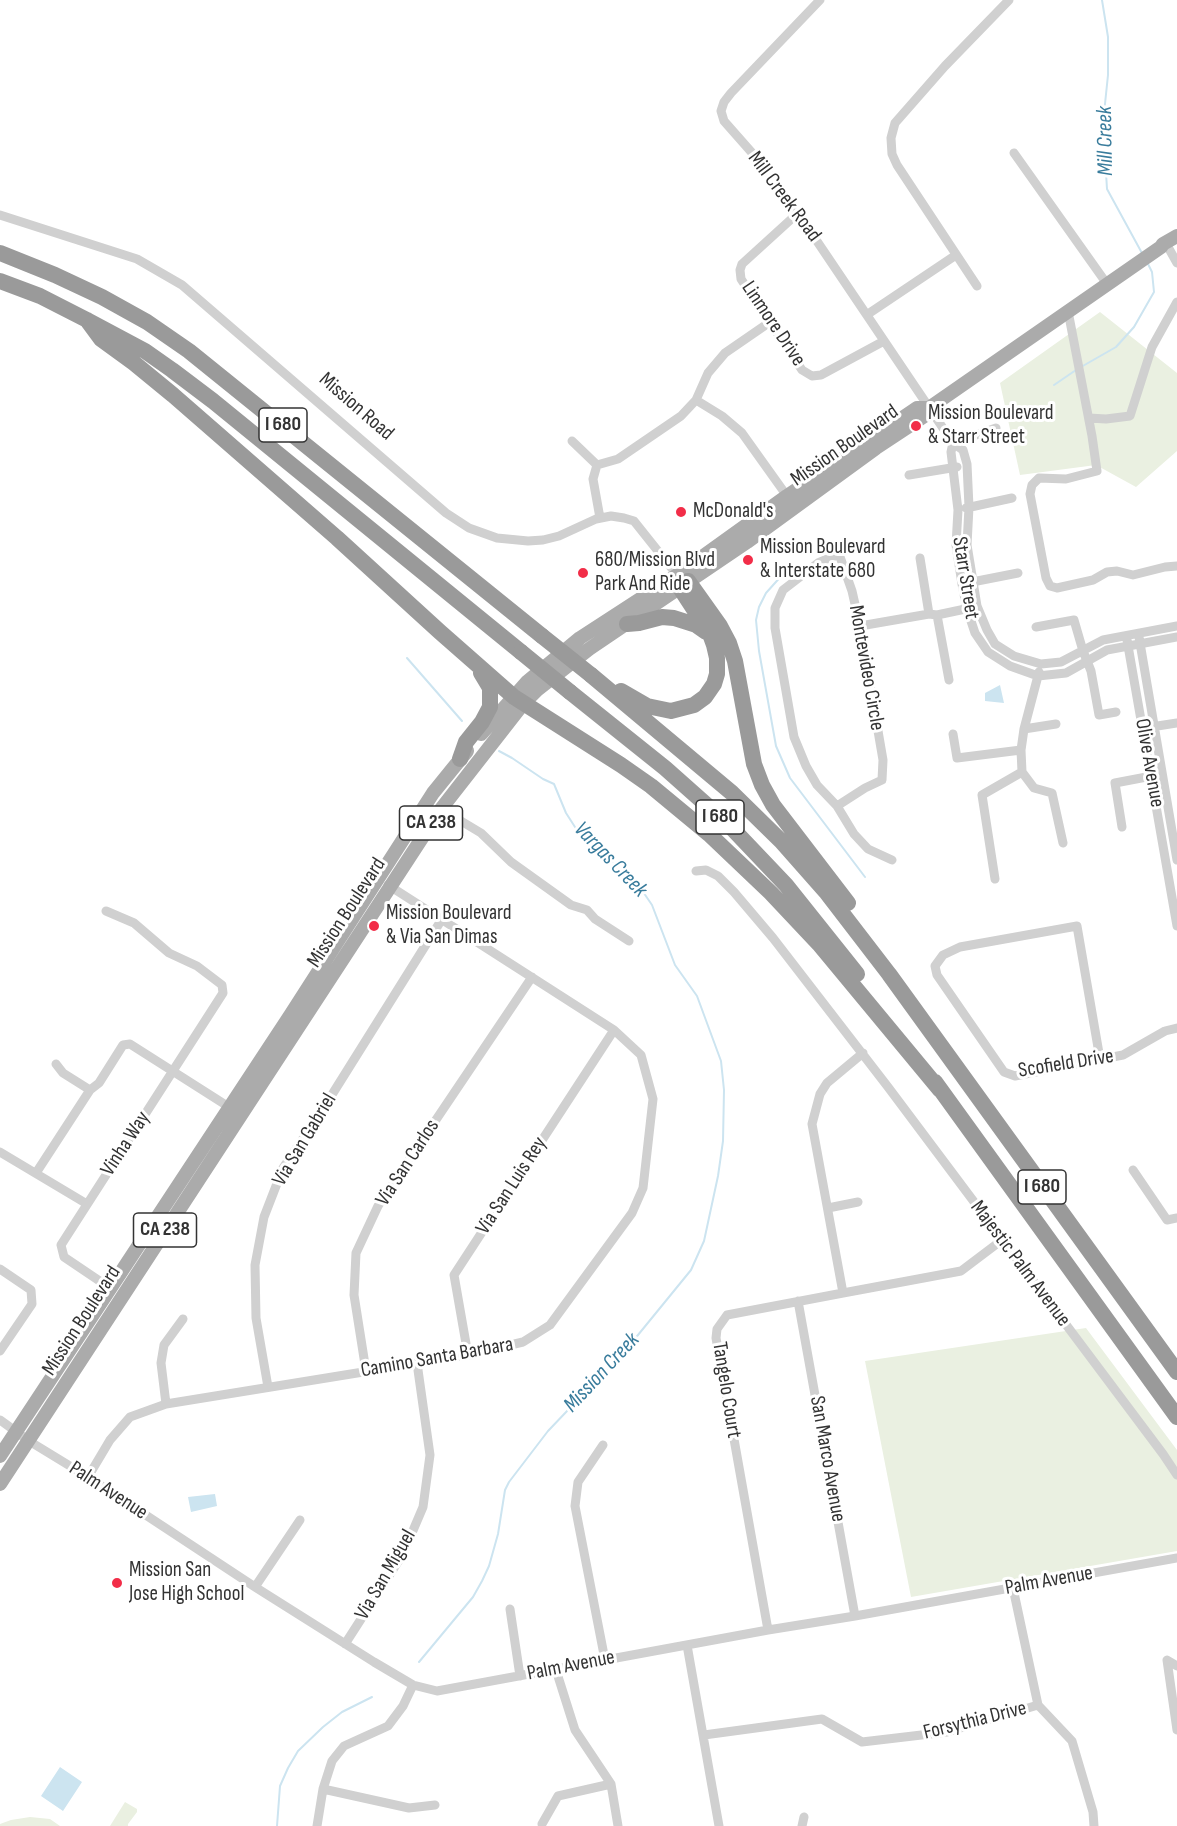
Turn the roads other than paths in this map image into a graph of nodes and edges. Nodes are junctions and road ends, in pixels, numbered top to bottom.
1 (820, 0) edge
2 (1009, 0) edge
3 (1014, 153) dead end
4 (798, 213) junction
5 (0, 215) edge
6 (1167, 245) edge
7 (0, 254) edge
8 (956, 255) junction
9 (1177, 263) edge
10 (0, 281) edge
11 (1107, 284) junction
12 (977, 286) dead end
13 (1177, 302) edge
14 (1068, 311) junction
15 (868, 314) junction
16 (87, 320) junction
17 (770, 322) junction
18 (884, 341) junction
19 (696, 400) junction
20 (929, 408) junction
21 (1089, 418) junction
22 (996, 428) dead end
23 (572, 441) dead end
24 (952, 443) junction
25 (967, 464) junction
26 (597, 465) junction
27 (953, 467) junction
28 (909, 476) dead end
29 (787, 496) junction
30 (1012, 498) dead end
31 (969, 507) junction
32 (958, 510) junction
33 (600, 518) junction
34 (920, 558) dead end
35 (1177, 566) edge
36 (1018, 573) dead end
37 (682, 581) junction
38 (973, 582) junction
39 (962, 584) junction
40 (977, 606) junction
41 (966, 609) junction
42 (933, 615) junction
43 (627, 624) junction
44 (860, 626) junction
45 (1177, 626) edge
46 (1036, 627) dead end
47 (1138, 633) junction
48 (710, 634) junction
49 (1126, 635) junction
50 (1177, 637) edge
51 (1140, 643) junction
52 (1128, 645) junction
53 (1083, 651) junction
54 (470, 659) junction
55 (1087, 660) junction
56 (1041, 664) junction
57 (591, 675) junction
58 (1038, 676) junction
59 (949, 680) dead end
60 (518, 700) junction
61 (1116, 712) dead end
62 (1177, 723) edge
63 (1056, 724) dead end
64 (1154, 726) junction
65 (1143, 727) junction
66 (1024, 729) junction
67 (953, 735) dead end
68 (1021, 750) junction
69 (460, 759) junction
70 (1022, 772) junction
71 (1162, 774) junction
72 (1151, 776) junction
73 (1177, 797) edge
74 (1166, 798) junction
75 (837, 806) junction
76 (441, 808) junction
77 (1122, 827) dead end
78 (1063, 843) dead end
79 (892, 860) dead end
80 (1177, 860) edge
81 (696, 871) dead end
82 (995, 879) dead end
83 (384, 882) junction
84 (106, 911) dead end
85 (442, 919) junction
86 (1177, 926) edge
87 (629, 941) dead end
88 (532, 977) junction
89 (908, 1001) junction
90 (1177, 1028) edge
91 (614, 1030) junction
92 (863, 1053) junction
93 (1100, 1059) junction
94 (56, 1064) dead end
95 (172, 1071) junction
96 (90, 1090) junction
97 (940, 1090) junction
98 (229, 1107) junction
99 (0, 1152) edge
100 (1133, 1170) dead end
101 (36, 1173) junction
102 (858, 1203) dead end
103 (87, 1204) junction
104 (828, 1208) junction
105 (1177, 1218) edge
106 (1002, 1240) junction
107 (0, 1269) edge
108 (110, 1288) junction
109 (843, 1293) junction
110 (798, 1301) junction
111 (183, 1319) dead end
112 (0, 1351) edge
113 (468, 1355) junction
114 (417, 1363) junction
115 (366, 1371) junction
116 (1177, 1372) edge
117 (268, 1387) junction
118 (166, 1404) junction
119 (1177, 1417) edge
120 (0, 1420) edge
121 (17, 1433) junction
122 (29, 1441) junction
123 (603, 1445) dead end
124 (0, 1456) edge
125 (1177, 1475) edge
126 (88, 1477) junction
127 (0, 1484) edge
128 (300, 1520) dead end
129 (1177, 1558) edge
130 (255, 1587) junction
131 (1013, 1588) junction
132 (510, 1609) dead end
133 (855, 1616) junction
134 (768, 1630) junction
135 (345, 1644) junction
136 (687, 1644) junction
137 (605, 1660) junction
138 (1177, 1665) edge
139 (556, 1670) junction
140 (520, 1676) junction
141 (413, 1685) junction
142 (1038, 1705) junction
143 (1177, 1730) edge
144 (704, 1735) junction
145 (611, 1784) junction
146 (323, 1790) junction
147 (435, 1805) dead end
148 (542, 1824) dead end
149 (317, 1826) edge
150 (618, 1826) edge
151 (719, 1826) edge
152 (1094, 1826) edge

1 - 4 street, Mill Creek Road
2 - 8 street
3 - 11 street
4 - 15 street, Mill Creek Road
4 - 17 street, Linmore Drive
5 - 33 street, Mission Road
6 - 9 street
6 - 11 main road, Mission Boulevard
7 - 57 highway, I 680, bridge
8 - 12 street
8 - 15 street
10 - 16 highway, I 680
11 - 14 main road, Mission Boulevard
13 - 21 street
14 - 20 main road, Mission Boulevard
14 - 21 street
15 - 18 street, Mill Creek Road
16 - 54 highway
16 - 97 highway, I 680, bridge
17 - 18 street, Linmore Drive
17 - 19 street
18 - 20 street, Mill Creek Road
19 - 26 street
19 - 29 street
20 - 24 street
20 - 29 main road, Mission Boulevard
20 - 37 main road, Mission Boulevard
21 - 35 street
22 - 24 street
23 - 26 street
24 - 25 street
24 - 27 street, Starr Street
25 - 27 street
25 - 31 street, Starr Street
26 - 33 street
27 - 28 street
27 - 32 street, Starr Street
29 - 37 main road, Mission Boulevard
30 - 31 street
31 - 32 street
31 - 38 street, Starr Street
32 - 39 street, Starr Street
33 - 37 street, Mission Road
34 - 42 street
36 - 38 street
37 - 43 main road, Mission Boulevard / CA 238
37 - 48 highway
37 - 60 main road, Mission Boulevard / CA 238
37 - 89 highway
38 - 39 street
38 - 40 street, Starr Street
39 - 41 street, Starr Street
40 - 41 street
40 - 56 street, Starr Street
41 - 42 street
41 - 58 street, Starr Street
42 - 44 street
42 - 59 street
43 - 48 highway
43 - 60 main road, Mission Boulevard / CA 238
44 - 75 street, Montevideo Circle
44 - 75 street, Montevideo Circle
45 - 47 street
46 - 53 street
47 - 49 street
47 - 51 street, Olive Avenue
48 - 57 highway
49 - 52 street, Olive Avenue
49 - 53 street
50 - 51 street, Starr Street
51 - 52 street, Starr Street
51 - 64 street, Olive Avenue
52 - 55 street, Starr Street
52 - 65 street, Olive Avenue
53 - 55 street
53 - 56 street
54 - 60 highway
54 - 69 highway
55 - 58 street, Starr Street
55 - 61 street
56 - 58 street
57 - 89 highway, I 680
58 - 66 street
60 - 69 main road, Mission Boulevard / CA 238
60 - 76 main road, Mission Boulevard / CA 238
60 - 97 highway
62 - 64 street
63 - 66 street
64 - 65 street
64 - 71 street, Olive Avenue
65 - 72 street, Olive Avenue
66 - 68 street
67 - 68 street
68 - 70 street
69 - 83 main road, Mission Boulevard / CA 238
70 - 78 street
70 - 82 street
71 - 72 street
71 - 74 street, Olive Avenue
72 - 77 street
72 - 86 street, Olive Avenue
73 - 74 street
74 - 80 street, Olive Avenue
75 - 79 street
76 - 83 main road, Mission Boulevard / CA 238
76 - 87 street
81 - 92 street, Majestic Palm Avenue
83 - 85 street, Camino Santa Barbara
83 - 98 main road, Mission Boulevard / CA 238
83 - 122 main road, Mission Boulevard / CA 238
84 - 95 street, Vinha Way
85 - 88 street, Camino Santa Barbara
85 - 117 street, Via San Gabriel
88 - 91 street, Camino Santa Barbara
88 - 115 street, Via San Carlos
89 - 116 highway, I 680
90 - 93 street, Scofield Drive
91 - 113 street, Via San Luis Rey
91 - 113 street, Camino Santa Barbara
92 - 104 street
92 - 106 street, Majestic Palm Avenue
93 - 93 street, Scofield Drive
94 - 96 street
95 - 96 street
95 - 98 street
95 - 103 street, Vinha Way
96 - 101 street
97 - 119 highway, I 680
98 - 108 main road, Mission Boulevard / CA 238
99 - 101 street
100 - 105 street
101 - 103 street
102 - 104 street
103 - 108 street, Vinha Way
104 - 109 street
106 - 109 street, Tangelo Court
106 - 125 street, Majestic Palm Avenue
107 - 112 street
108 - 121 main road, Mission Boulevard / CA 238
109 - 110 street, Tangelo Court
110 - 133 street, San Marco Avenue
110 - 134 street, Tangelo Court
111 - 118 street
113 - 114 street, Camino Santa Barbara
114 - 115 street, Camino Santa Barbara
114 - 135 street, Via San Miguel
115 - 117 street, Camino Santa Barbara
117 - 118 street, Camino Santa Barbara
118 - 126 street, Camino Santa Barbara
120 - 121 street, Palm Avenue
121 - 122 street, Palm Avenue
121 - 124 main road, Mission Boulevard / CA 238
122 - 126 street, Palm Avenue
122 - 127 main road, Mission Boulevard / CA 238
123 - 137 street
126 - 130 street, Palm Avenue
128 - 130 street
129 - 131 street, Palm Avenue
130 - 135 street, Palm Avenue
131 - 133 street, Palm Avenue
131 - 142 street
132 - 140 street
133 - 134 street, Palm Avenue
134 - 136 street, Palm Avenue
135 - 141 street, Palm Avenue
136 - 137 street, Palm Avenue
136 - 144 street
137 - 139 street, Palm Avenue
138 - 143 street
139 - 140 street, Palm Avenue
139 - 145 street
140 - 141 street, Palm Avenue
141 - 146 street
142 - 144 street, Forsythia Drive
142 - 152 street
144 - 151 street
145 - 148 street
145 - 150 street
146 - 147 street
146 - 149 street

